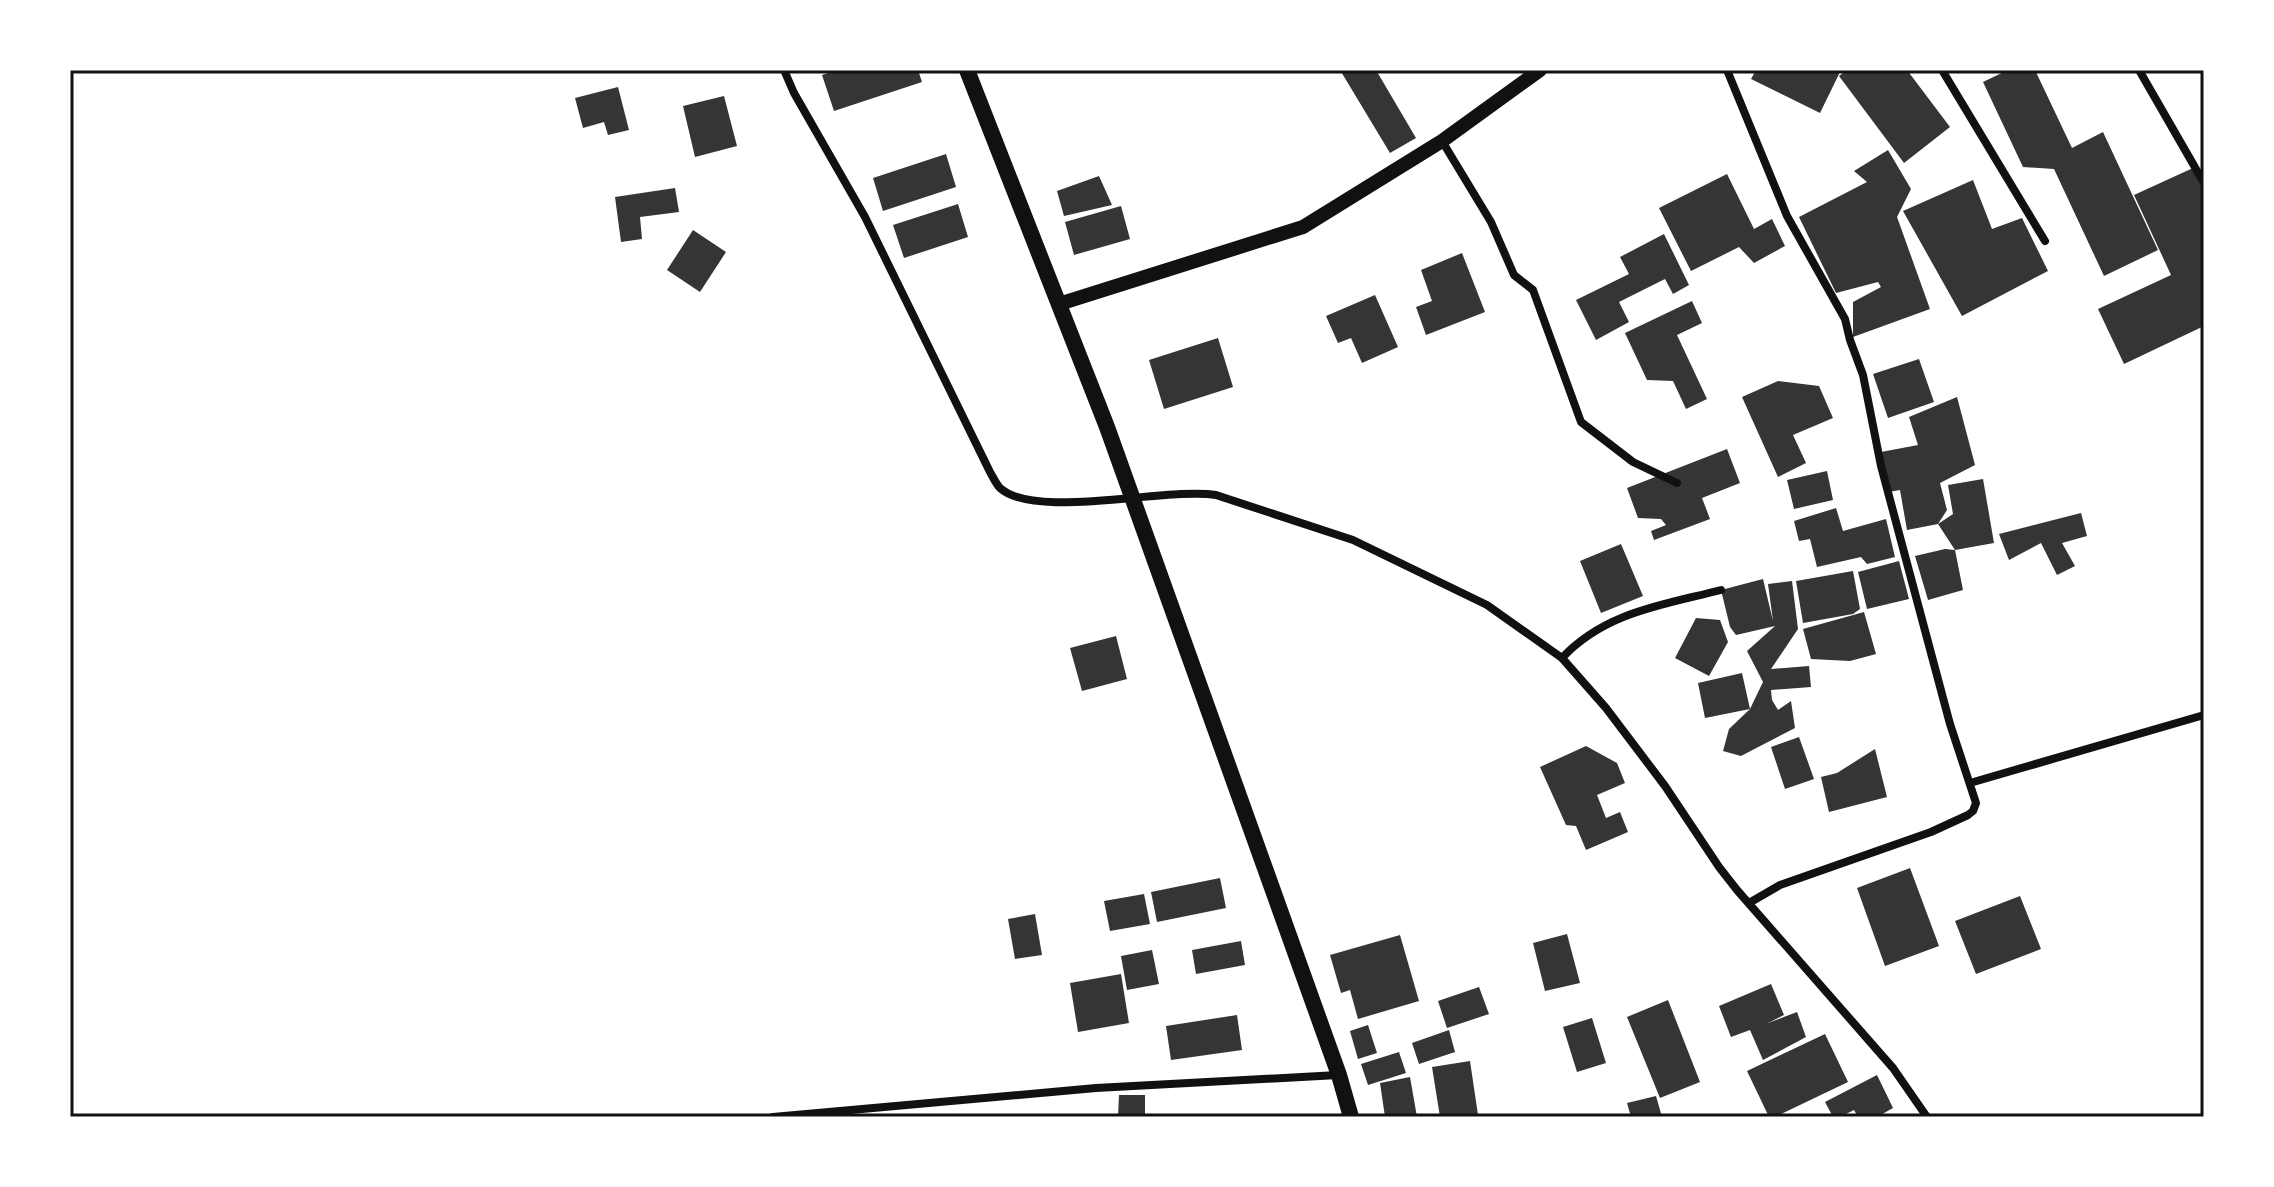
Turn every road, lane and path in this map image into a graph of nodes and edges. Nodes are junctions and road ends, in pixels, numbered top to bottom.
1 (784, 70) edge
2 (967, 70) edge
3 (1540, 70) edge
4 (1727, 70) edge
5 (1942, 70) edge
6 (2139, 70) edge
7 (1442, 141) junction
8 (2204, 183) edge
9 (2045, 241) dead end
10 (1059, 304) junction
11 (1677, 483) dead end
12 (1132, 498) junction
13 (1721, 590) dead end
14 (1562, 658) junction
15 (2204, 715) edge
16 (1970, 783) junction
17 (1752, 901) junction
18 (1339, 1075) junction
19 (773, 1117) edge
20 (1351, 1117) edge
21 (1927, 1117) edge

1 - 12 street
2 - 10 main road
3 - 7 street
4 - 16 street
5 - 9 street
6 - 8 street
7 - 10 street
7 - 11 street
10 - 12 main road
12 - 14 street
12 - 18 main road
13 - 14 street
14 - 17 street
15 - 16 street
16 - 17 street
17 - 21 street
18 - 19 street
18 - 20 main road

